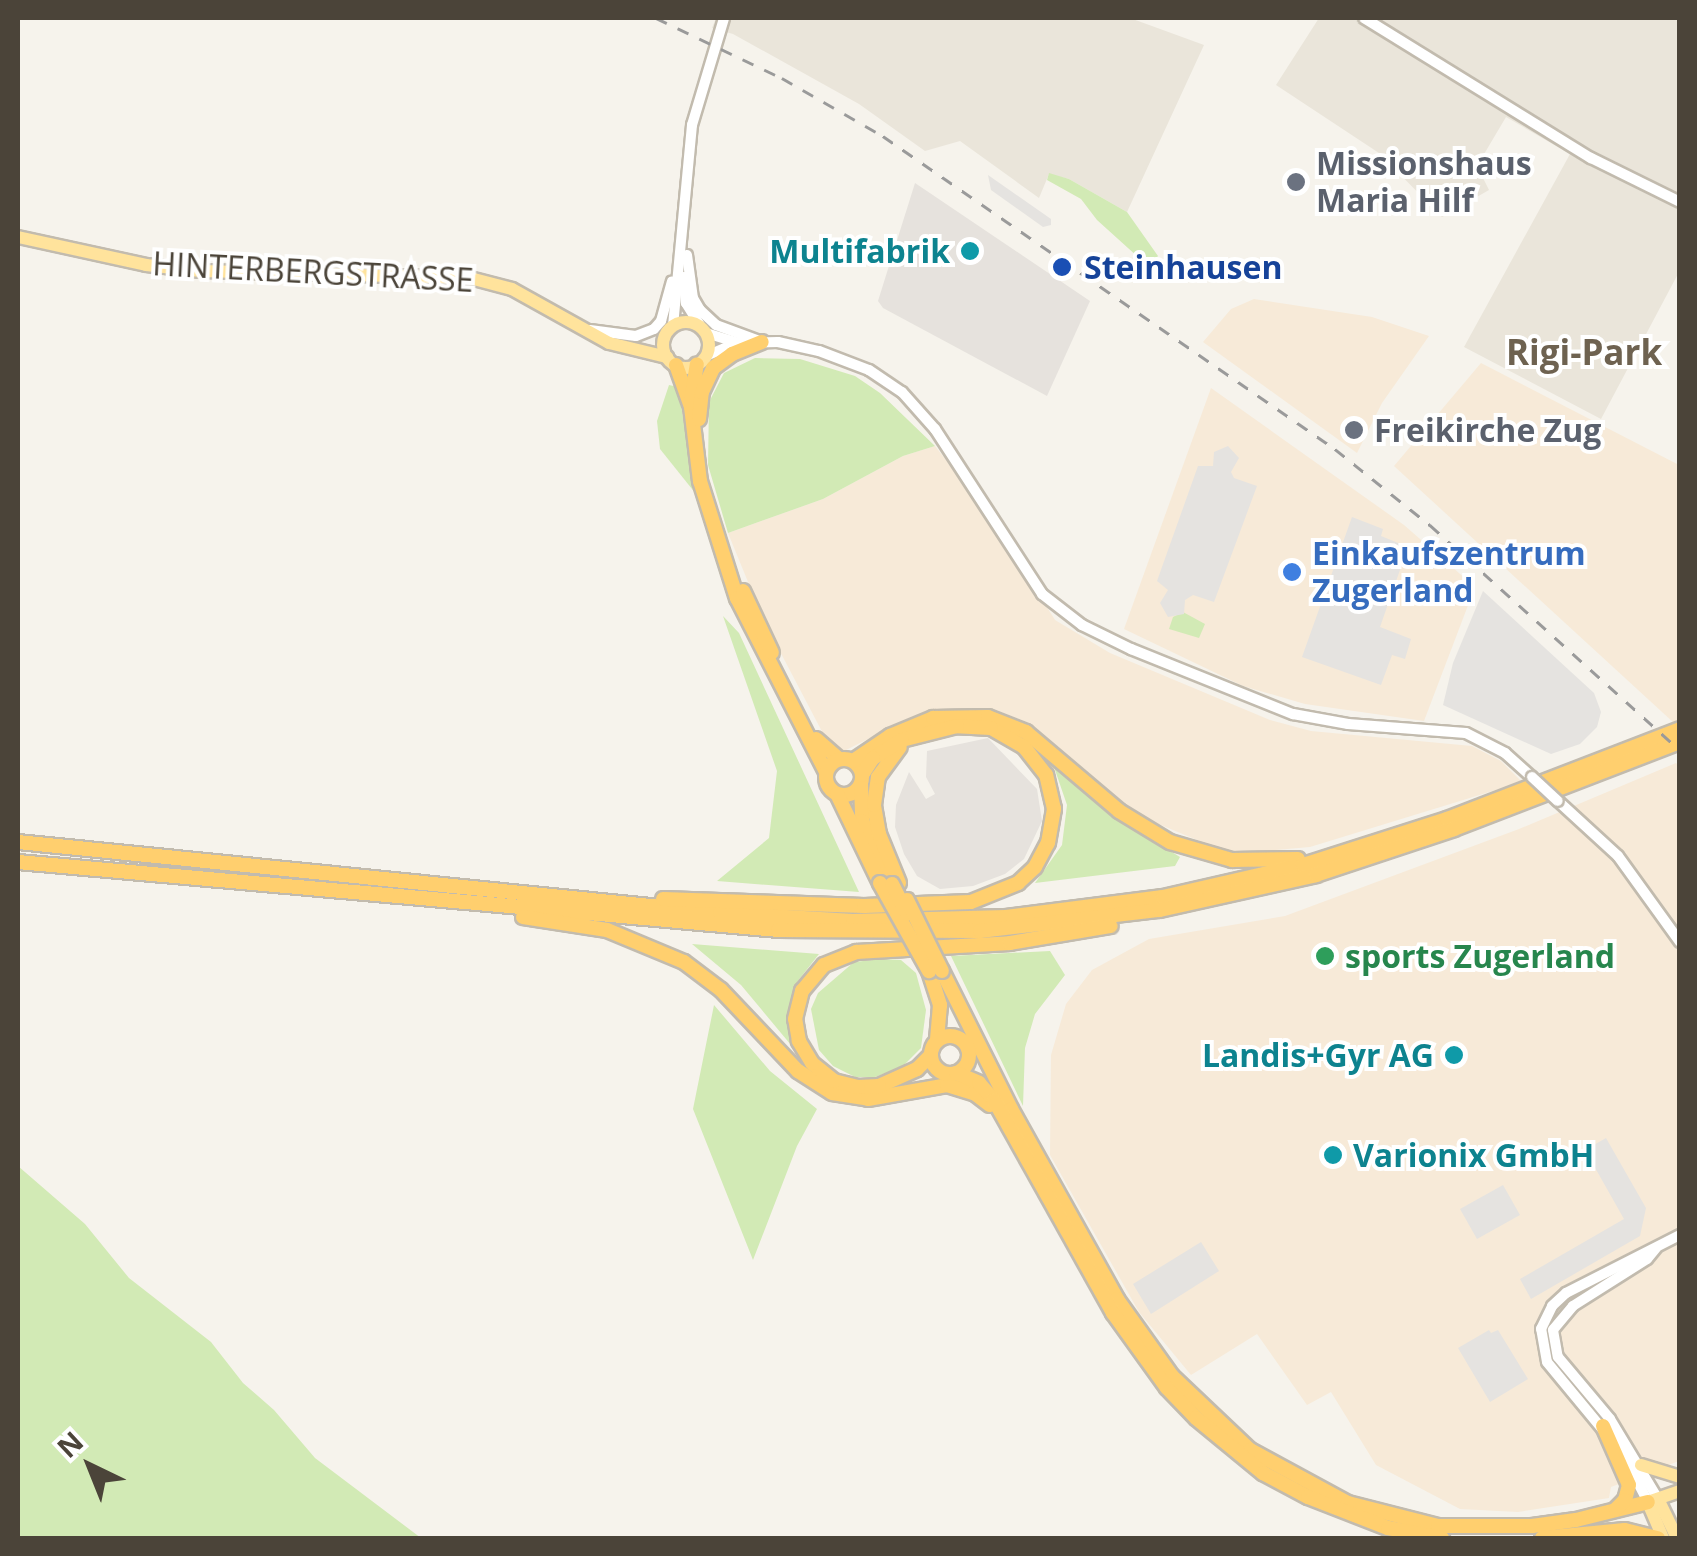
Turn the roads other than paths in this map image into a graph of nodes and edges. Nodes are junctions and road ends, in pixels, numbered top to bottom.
1 (724, 18) edge
2 (1364, 18) edge
3 (1680, 202) edge
4 (18, 237) edge
5 (682, 251) junction
6 (575, 326) junction
7 (674, 326) junction
8 (703, 330) junction
9 (598, 336) junction
10 (664, 339) junction
11 (762, 342) junction
12 (738, 343) junction
13 (701, 360) junction
14 (672, 361) junction
15 (691, 407) junction
16 (698, 450) junction
17 (719, 541) junction
18 (1680, 729) edge
19 (926, 732) junction
20 (1680, 742) edge
21 (846, 760) junction
22 (826, 772) junction
23 (861, 780) junction
24 (837, 794) junction
25 (18, 842) edge
26 (1353, 850) junction
27 (18, 862) edge
28 (891, 884) junction
29 (1276, 886) junction
30 (547, 895) junction
31 (394, 898) junction
32 (1680, 942) edge
33 (936, 971) junction
34 (962, 1041) junction
35 (934, 1048) junction
36 (969, 1056) junction
37 (939, 1071) junction
38 (956, 1073) junction
39 (876, 1098) junction
40 (1012, 1110) junction
41 (1008, 1125) junction
42 (1680, 1235) edge
43 (1657, 1247) junction
44 (1603, 1426) junction
45 (1641, 1466) junction
46 (1680, 1477) edge
47 (1680, 1491) edge
48 (1680, 1502) edge
49 (1655, 1504) junction
50 (1612, 1512) junction
51 (1572, 1535) junction
52 (1442, 1538) edge
53 (1542, 1538) edge
54 (1661, 1538) edge
55 (1677, 1538) edge

1 - 5 street
2 - 3 street
4 - 6 main road, HINTERBERGSTRASSE
5 - 6 street
5 - 7 street
5 - 8 street
5 - 11 street
6 - 9 main road, HINTERBERGSTRASSE
7 - 8 main road
7 - 10 main road
8 - 12 street
8 - 13 main road
9 - 10 main road, HINTERBERGSTRASSE
9 - 14 main road, HINTERBERGSTRASSE
10 - 14 main road
11 - 12 street
11 - 16 highway
11 - 32 street, bridge
12 - 13 street
13 - 14 main road
13 - 15 highway
14 - 15 highway
15 - 16 highway
16 - 17 highway
17 - 21 highway
17 - 22 highway
18 - 26 highway
19 - 23 highway
19 - 28 highway
19 - 30 highway
20 - 29 highway
21 - 22 highway
21 - 23 highway
21 - 26 highway
22 - 24 highway
23 - 24 highway
23 - 28 highway
24 - 28 highway
25 - 30 highway
26 - 30 highway
27 - 31 highway
28 - 33 highway, bridge
29 - 31 highway
29 - 35 highway
31 - 39 highway
33 - 34 highway
33 - 35 highway
33 - 40 highway
34 - 35 highway
34 - 36 highway
35 - 37 highway
36 - 38 highway
36 - 40 highway
37 - 38 highway
37 - 39 highway
38 - 41 highway
39 - 41 highway
40 - 50 highway
41 - 52 highway
42 - 43 street
43 - 44 street
43 - 45 street
44 - 49 street
44 - 50 highway
45 - 46 main road
45 - 49 street
47 - 49 main road
48 - 49 main road
49 - 50 highway
49 - 51 highway
49 - 54 main road
49 - 55 main road
51 - 53 highway
51 - 54 highway

